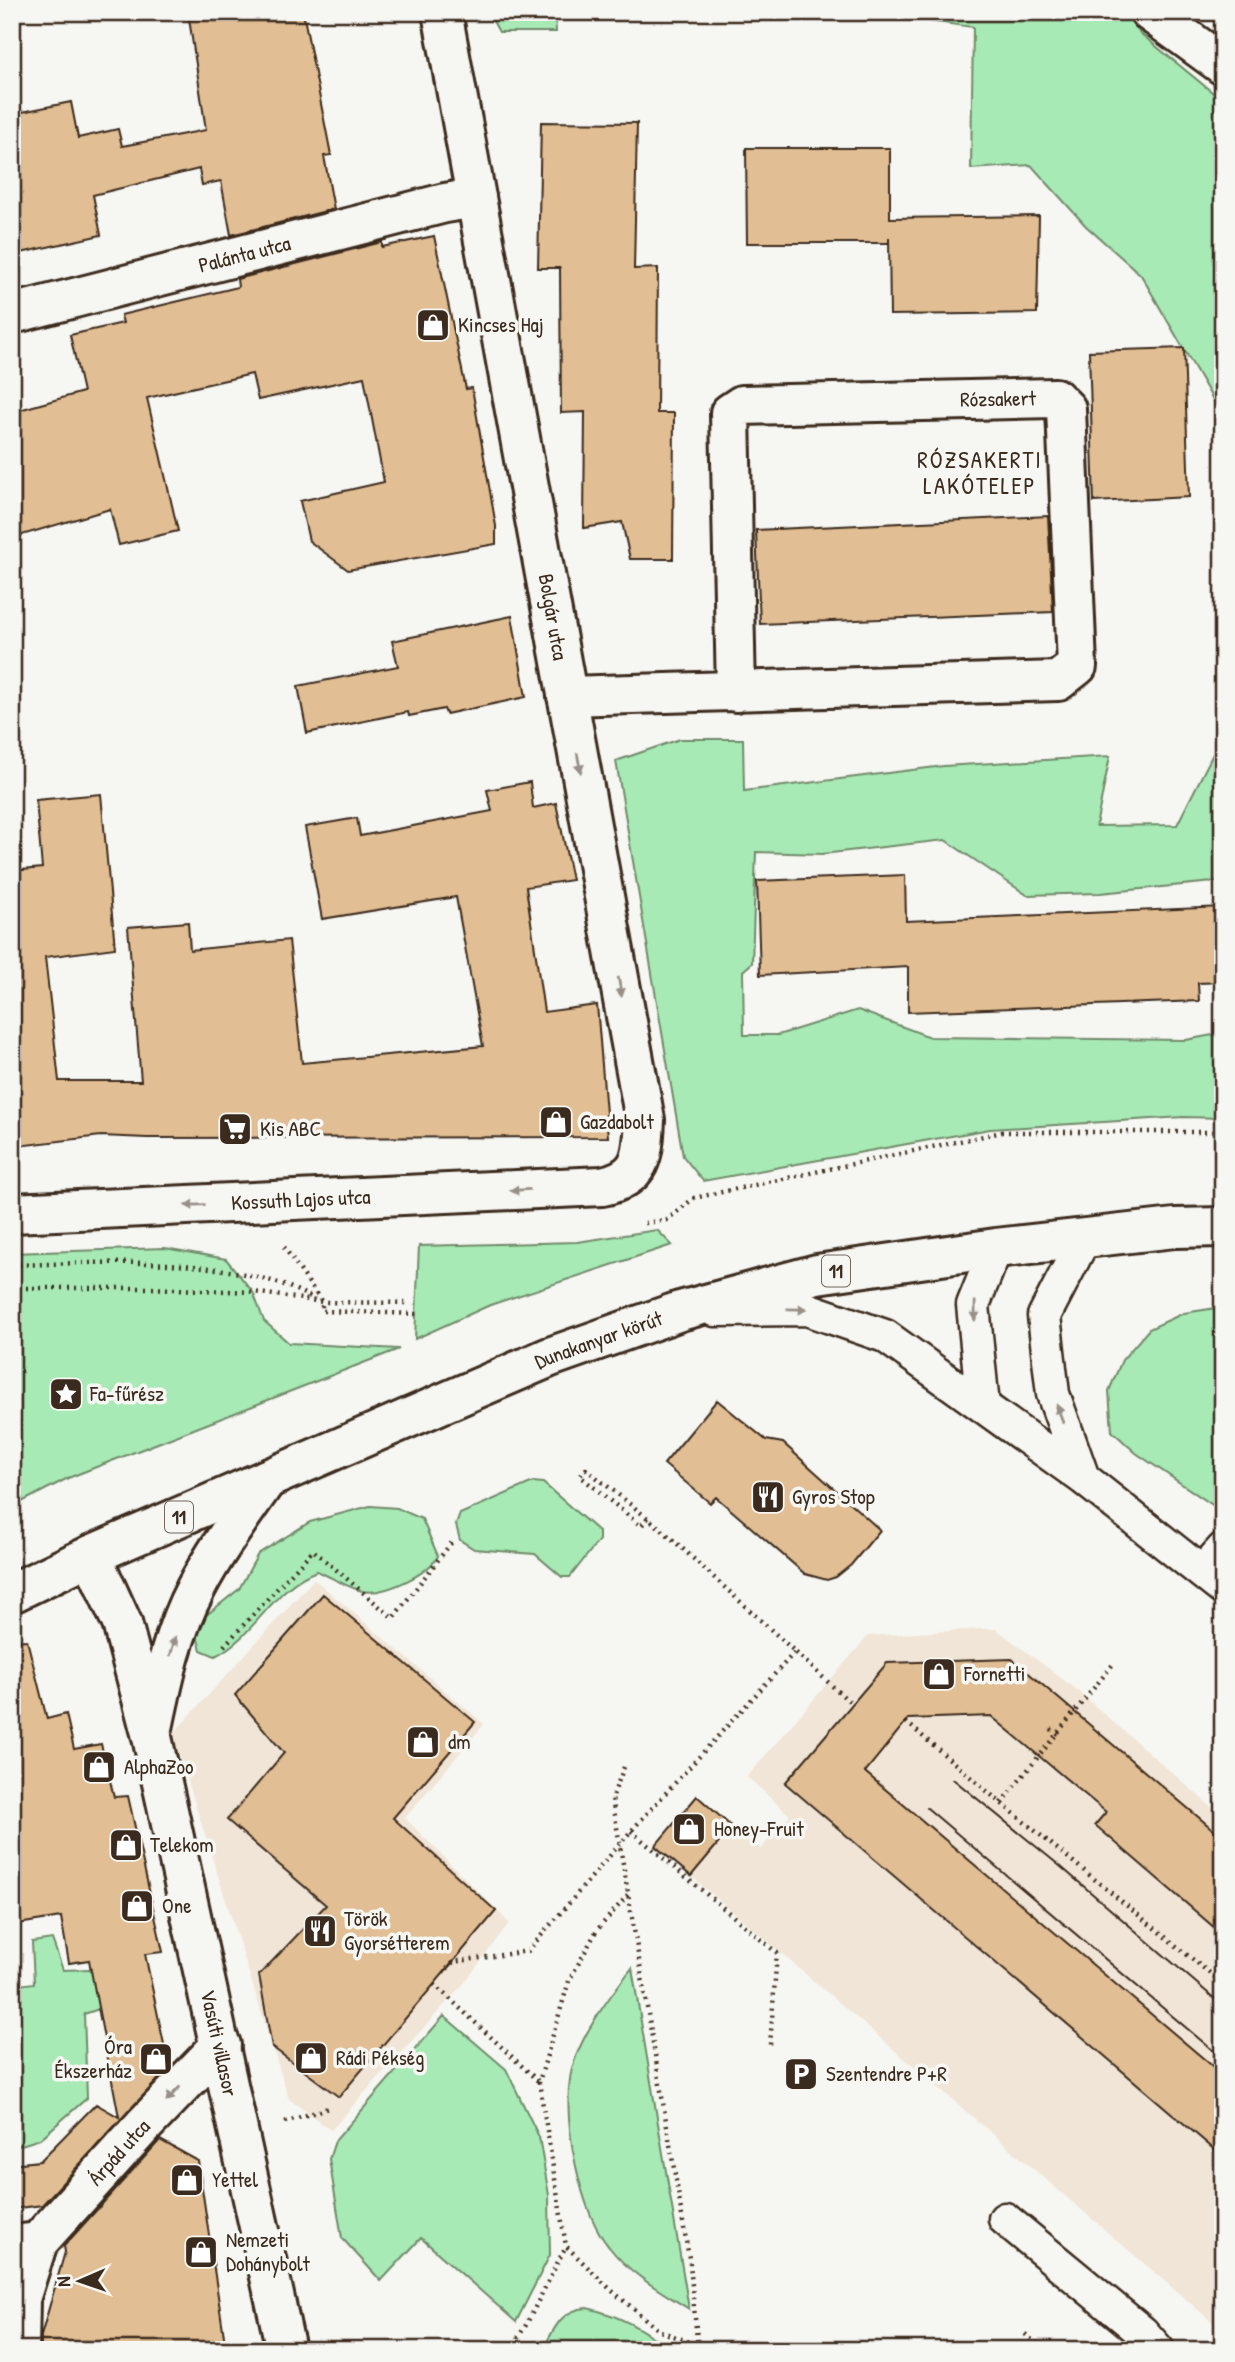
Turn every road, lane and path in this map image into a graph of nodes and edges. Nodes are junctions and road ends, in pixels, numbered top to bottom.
1 (442, 12) edge
2 (1150, 12) edge
3 (1223, 65) edge
4 (476, 198) junction
5 (12, 314) edge
6 (736, 692) junction
7 (567, 696) junction
8 (1223, 1132) edge
9 (589, 1187) joint
10 (12, 1213) edge
11 (641, 1223) dead end
12 (1223, 1227) edge
13 (1085, 1237) junction
14 (281, 1242) dead end
15 (294, 1242) dead end
16 (996, 1248) junction
17 (12, 1265) edge
18 (12, 1288) edge
19 (322, 1302) junction
20 (410, 1303) dead end
21 (680, 1311) junction
22 (416, 1314) dead end
23 (983, 1406) junction
24 (1083, 1478) junction
25 (267, 1479) junction
26 (648, 1518) junction
27 (452, 1542) dead end
28 (91, 1555) junction
29 (1216, 1570) edge
30 (12, 1593) edge
31 (218, 1651) dead end
32 (794, 1653) junction
33 (1114, 1663) dead end
34 (852, 1704) dead end
35 (906, 1722) dead end
36 (1051, 1729) dead end
37 (1058, 1734) junction
38 (152, 1737) junction
39 (624, 1767) dead end
40 (1001, 1803) junction
41 (631, 1831) junction
42 (619, 1844) junction
43 (628, 1895) junction
44 (447, 1969) dead end
45 (434, 1983) dead end
46 (1223, 1984) edge
47 (221, 2045) junction
48 (770, 2045) dead end
49 (539, 2082) junction
50 (1005, 2219) dead end
51 (25, 2244) edge
52 (566, 2246) junction
53 (1025, 2334) dead end
54 (698, 2348) edge
55 (19, 2350) edge
56 (286, 2350) edge
57 (510, 2350) edge
58 (1044, 2350) edge
59 (1158, 2350) edge

1 - 4 street, Bolgár utca
2 - 3 street
4 - 5 street, Palánta utca
4 - 7 street, Bolgár utca
6 - 6 street, Rózsakert
6 - 7 street, Rózsakert
7 -> 9 street, Bolgár utca
8 - 11 path
9 -> 10 street, Kossuth Lajos utca
12 - 13 street, Dunakanyar körút / 11
13 - 16 street, Dunakanyar körút / 11
24 -> 13 lane
14 - 15 path
16 - 21 street, Dunakanyar körút / 11
16 -> 23 lane
17 - 19 path
18 - 19 path
19 - 20 path
19 - 22 path
21 -> 23 lane
21 - 25 street, Dunakanyar körút / 11
23 - 24 lane
24 - 29 lane
25 - 28 street, Dunakanyar körút / 11
38 -> 25 street, Vasúti villasor
26 - 26 path
26 - 32 path
27 - 31 path
28 - 30 street, Dunakanyar körút / 11
28 - 38 street, Vasúti villasor
32 - 34 path
32 - 41 path
33 - 37 path
35 - 40 path
36 - 37 path
37 - 40 path
38 - 47 street, Vasúti villasor
39 - 42 path
40 - 46 path
41 - 42 path
41 - 48 path
42 - 43 path
42 - 44 path
43 - 49 path
43 - 54 path
45 - 49 path
47 -> 51 street, Árpád utca
47 - 56 street, Vasúti villasor
49 - 52 path
50 - 59 lane
51 - 55 street
52 - 54 path
52 - 57 path
53 - 58 path

